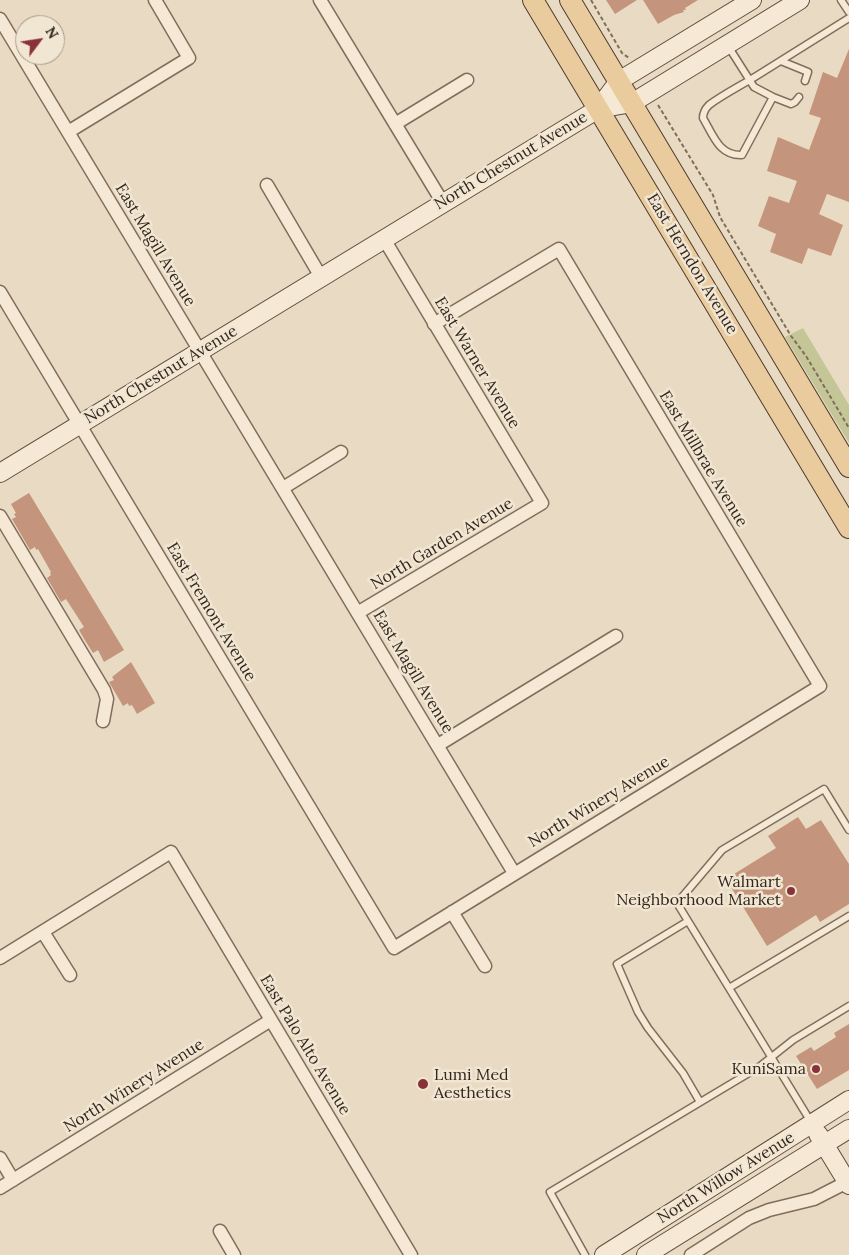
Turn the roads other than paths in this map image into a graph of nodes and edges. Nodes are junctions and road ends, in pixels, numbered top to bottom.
1 (155, 0) edge
2 (320, 0) edge
3 (533, 0) edge
4 (570, 0) edge
5 (752, 0) edge
6 (800, 0) edge
7 (841, 0) edge
8 (849, 12) edge
9 (849, 18) edge
10 (0, 19) edge
11 (728, 45) junction
12 (781, 61) junction
13 (467, 80) dead end
14 (750, 80) junction
15 (804, 81) dead end
16 (619, 82) junction
17 (773, 97) junction
18 (799, 97) dead end
19 (632, 103) junction
20 (598, 109) junction
21 (395, 124) junction
22 (68, 132) junction
23 (267, 185) dead end
24 (442, 203) junction
25 (384, 239) junction
26 (321, 277) junction
27 (0, 292) edge
28 (434, 324) junction
29 (200, 351) junction
30 (80, 424) junction
31 (341, 452) dead end
32 (849, 467) edge
33 (0, 474) edge
34 (283, 488) junction
35 (542, 503) joint
36 (0, 516) edge
37 (849, 528) edge
38 (359, 612) junction
39 (616, 636) dead end
40 (820, 686) joint
41 (103, 721) dead end
42 (438, 745) junction
43 (849, 830) edge
44 (514, 873) junction
45 (452, 912) junction
46 (849, 916) edge
47 (688, 921) junction
48 (43, 932) junction
49 (394, 948) joint
50 (1, 955) edge
51 (485, 966) dead end
52 (70, 975) dead end
53 (730, 988) junction
54 (849, 1006) edge
55 (271, 1020) junction
56 (772, 1057) junction
57 (849, 1100) edge
58 (700, 1102) junction
59 (812, 1123) junction
60 (849, 1129) edge
61 (825, 1144) junction
62 (0, 1158) edge
63 (740, 1170) junction
64 (13, 1180) junction
65 (848, 1183) edge
66 (0, 1188) edge
67 (220, 1231) dead end
68 (234, 1255) edge
69 (411, 1255) edge
70 (585, 1255) edge
71 (604, 1255) edge
72 (622, 1255) edge
73 (646, 1255) edge
74 (691, 1255) edge

1 - 22 street
2 - 21 street
3 - 20 main road, East Herndon Avenue
4 - 16 main road, East Herndon Avenue
5 - 16 main road, North Chestnut Avenue
6 - 11 main road, North Chestnut Avenue
7 - 8 lane
9 - 12 lane
10 - 22 street, East Magill Avenue
11 - 14 lane
11 - 19 main road, North Chestnut Avenue
12 - 14 lane
12 - 15 lane
13 - 21 street
14 - 17 lane
14 - 17 lane
16 - 19 main road, East Herndon Avenue
16 - 20 main road, North Chestnut Avenue
17 - 18 lane
19 - 20 main road, North Chestnut Avenue
19 - 32 main road, East Herndon Avenue
20 - 24 main road, North Chestnut Avenue
20 - 37 main road, East Herndon Avenue
21 - 24 street
22 - 29 street, East Magill Avenue
23 - 26 street
24 - 25 main road, North Chestnut Avenue
25 - 26 main road, North Chestnut Avenue
25 - 28 street, East Warner Avenue
26 - 29 main road, North Chestnut Avenue
27 - 30 street, East Fremont Avenue
28 - 35 street, East Warner Avenue
28 - 40 street, East Millbrae Avenue
29 - 30 main road, North Chestnut Avenue
29 - 34 street, East Magill Avenue
30 - 33 main road, North Chestnut Avenue
30 - 49 street, East Fremont Avenue
31 - 34 street
34 - 38 street, East Magill Avenue
35 - 38 street, North Garden Avenue
36 - 41 street
38 - 42 street, East Magill Avenue
39 - 42 street
40 - 44 street, North Winery Avenue
42 - 44 street, East Magill Avenue
43 - 47 lane
44 - 45 street, North Winery Avenue
45 - 49 street, North Winery Avenue
45 - 51 street
46 - 53 lane
47 - 53 lane
47 - 58 lane
48 - 50 street
48 - 52 street
48 - 55 street, East Palo Alto Avenue
53 - 56 lane
54 - 56 lane
55 - 64 street, North Winery Avenue
55 - 69 street, East Palo Alto Avenue
56 - 58 lane
56 - 59 lane
57 - 59 main road, North Willow Avenue
58 - 70 lane
59 - 61 main road
59 - 63 main road, North Willow Avenue
60 - 61 main road, North Willow Avenue
61 - 65 main road
61 - 73 main road, North Willow Avenue
62 - 64 street
63 - 71 main road, North Willow Avenue
63 - 72 main road
64 - 66 street, North Winery Avenue
65 - 74 street
67 - 68 street

